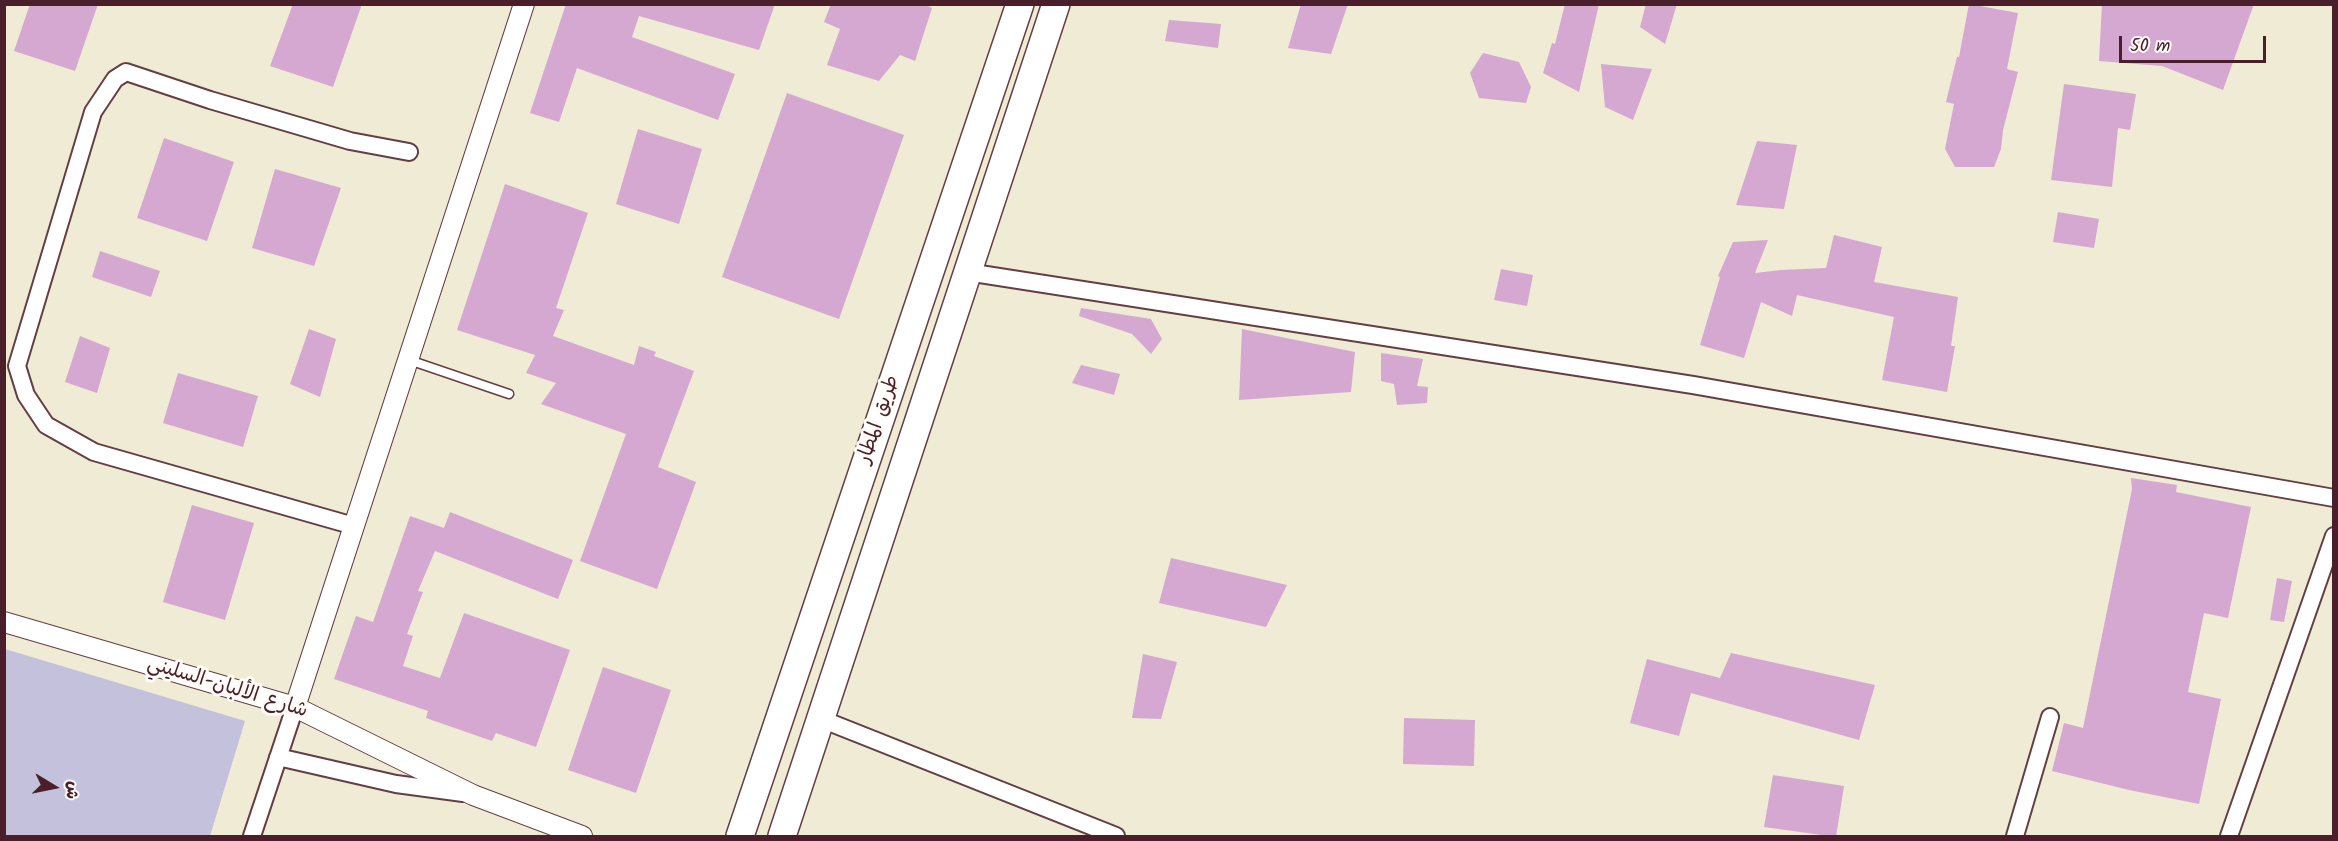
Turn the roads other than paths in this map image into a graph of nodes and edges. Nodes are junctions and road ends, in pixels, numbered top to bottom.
1 (524, 4) edge
2 (1020, 4) edge
3 (1056, 4) edge
4 (409, 152) dead end
5 (968, 272) junction
6 (408, 360) junction
7 (509, 394) dead end
8 (2334, 498) edge
9 (354, 526) junction
10 (2334, 536) edge
11 (4, 622) edge
12 (295, 707) junction
13 (2050, 717) dead end
14 (821, 719) junction
15 (278, 757) junction
16 (473, 795) junction
17 (252, 837) edge
18 (582, 837) edge
19 (740, 837) edge
20 (782, 837) edge
21 (1116, 837) edge
22 (2015, 837) edge
23 (2229, 837) edge

1 - 6 street
2 - 19 highway, طريق المطار
3 - 5 highway, طريق المطار
4 - 9 street
5 - 8 street
5 - 14 highway, طريق المطار
6 - 7 lane
6 - 9 street
9 - 12 street
10 - 23 street
11 - 12 street, شارع الألبان-السليني
12 - 15 street
12 - 16 street, شارع الألبان-السليني
13 - 22 street
14 - 20 highway, طريق المطار
14 - 21 street
15 - 16 street, شارع الألبان-السليني
15 - 17 street
16 - 18 street, شارع الألبان-السليني

